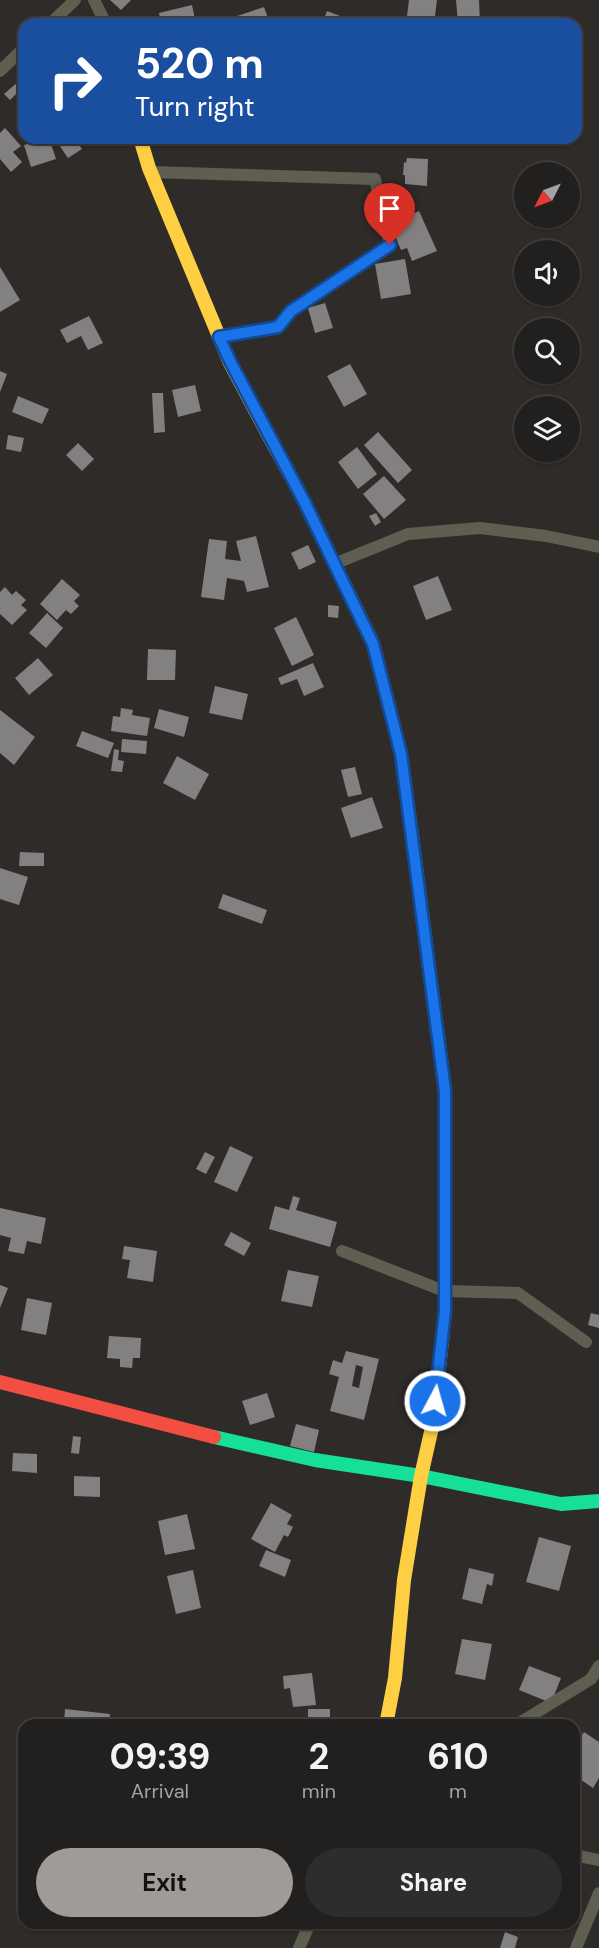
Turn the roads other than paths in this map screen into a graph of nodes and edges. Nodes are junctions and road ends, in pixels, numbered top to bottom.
1 (75, 0) edge
2 (94, 0) edge
3 (56, 18) edge
4 (103, 18) edge
5 (18, 54) edge
6 (0, 71) edge
7 (142, 144) edge
8 (151, 172) junction
9 (219, 337) junction
10 (599, 547) edge
11 (334, 564) junction
12 (342, 1251) dead end
13 (444, 1291) junction
14 (586, 1342) dead end
15 (0, 1382) edge
16 (421, 1476) junction
17 (599, 1501) edge
18 (599, 1666) edge
19 (387, 1719) edge
20 (526, 1719) edge
21 (580, 1857) edge
22 (599, 1860) edge
23 (599, 1893) edge
24 (307, 1929) edge
25 (299, 1948) edge
26 (576, 1948) edge

1 - 3 street
2 - 4 street
5 - 6 street
7 - 8 street
8 - 9 street
8 - 9 street
9 - 11 street
10 - 11 street
11 - 13 street
12 - 13 street
13 - 14 street
13 - 16 street
15 - 16 street
16 - 17 street
16 - 19 street
18 - 20 street
21 - 22 street
23 - 26 street
24 - 25 street

